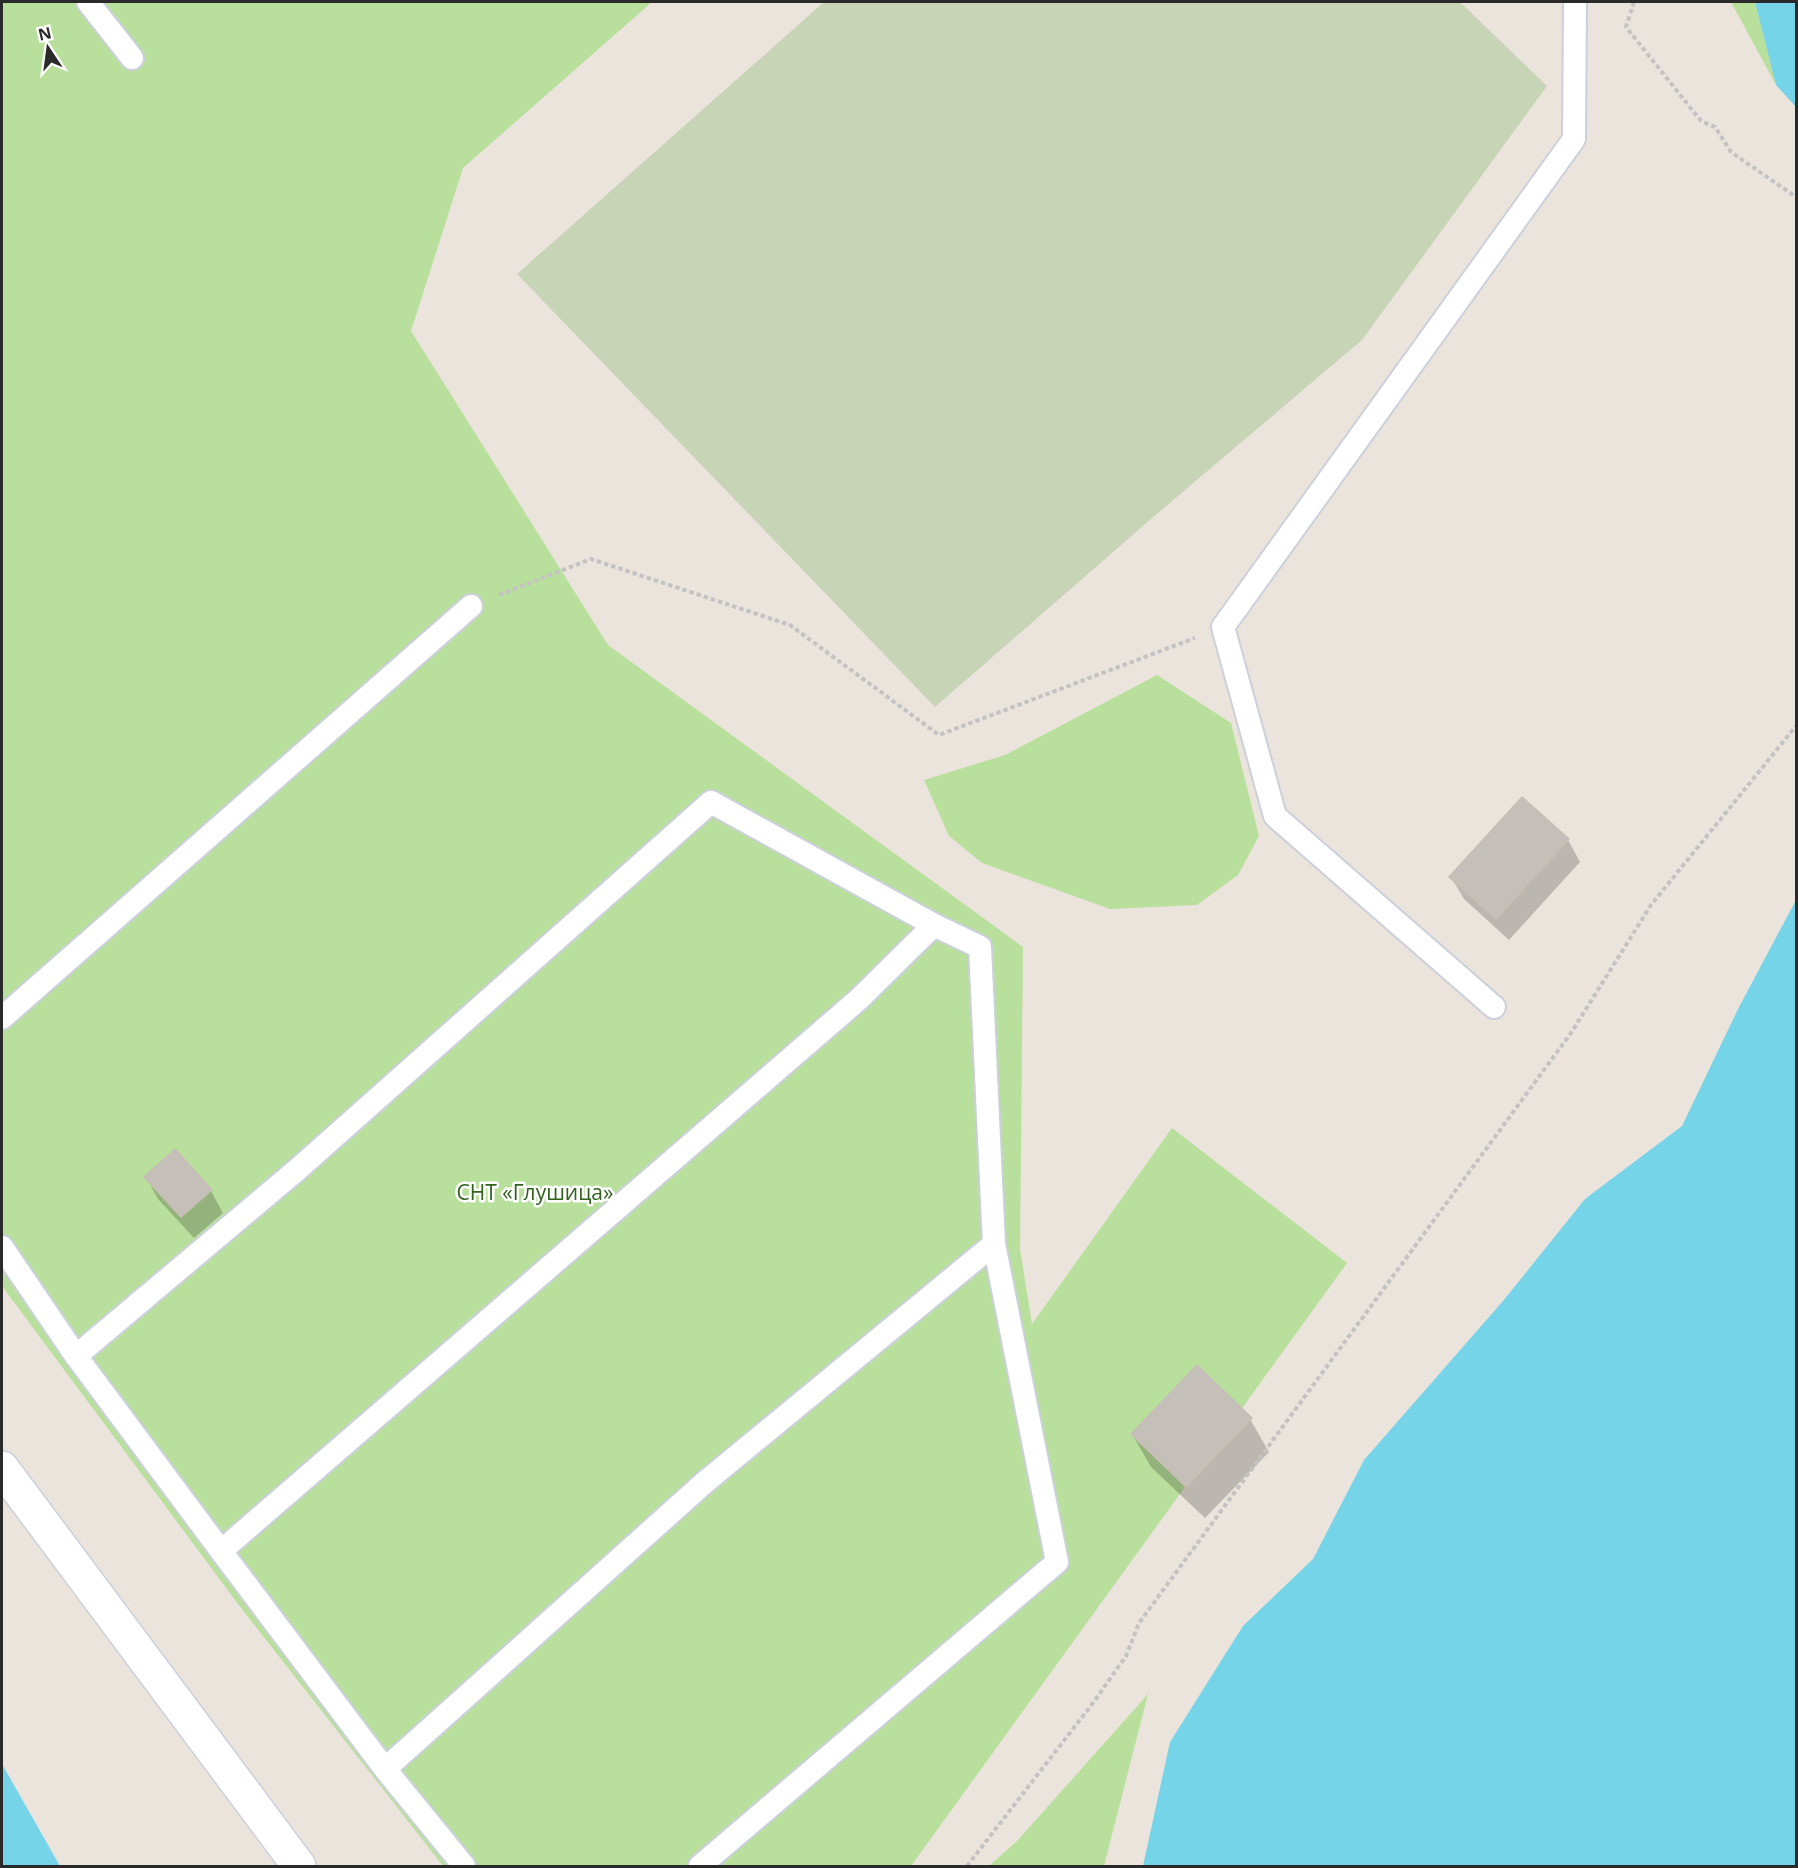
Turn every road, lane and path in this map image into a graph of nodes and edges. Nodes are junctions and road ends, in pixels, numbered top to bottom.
1 (88, 2) edge
2 (1575, 2) edge
3 (1635, 2) edge
4 (132, 58) dead end
5 (1797, 197) edge
6 (471, 606) joint
7 (1223, 627) junction
8 (1797, 726) edge
9 (934, 925) junction
10 (1494, 1007) dead end
11 (2, 1018) edge
12 (994, 1244) junction
13 (2, 1247) edge
14 (76, 1356) junction
15 (2, 1468) edge
16 (221, 1551) junction
17 (385, 1769) junction
18 (299, 1866) edge
19 (464, 1866) edge
20 (700, 1866) edge
21 (967, 1866) edge

1 - 4 lane
2 - 7 lane
3 - 5 path
6 - 7 path
6 - 11 lane
7 - 10 lane
8 - 21 path
9 - 12 lane
9 - 14 lane
9 - 16 lane
12 - 17 lane
12 - 20 lane
13 - 14 lane
14 - 16 lane
15 - 18 street
16 - 17 lane
17 - 19 lane

